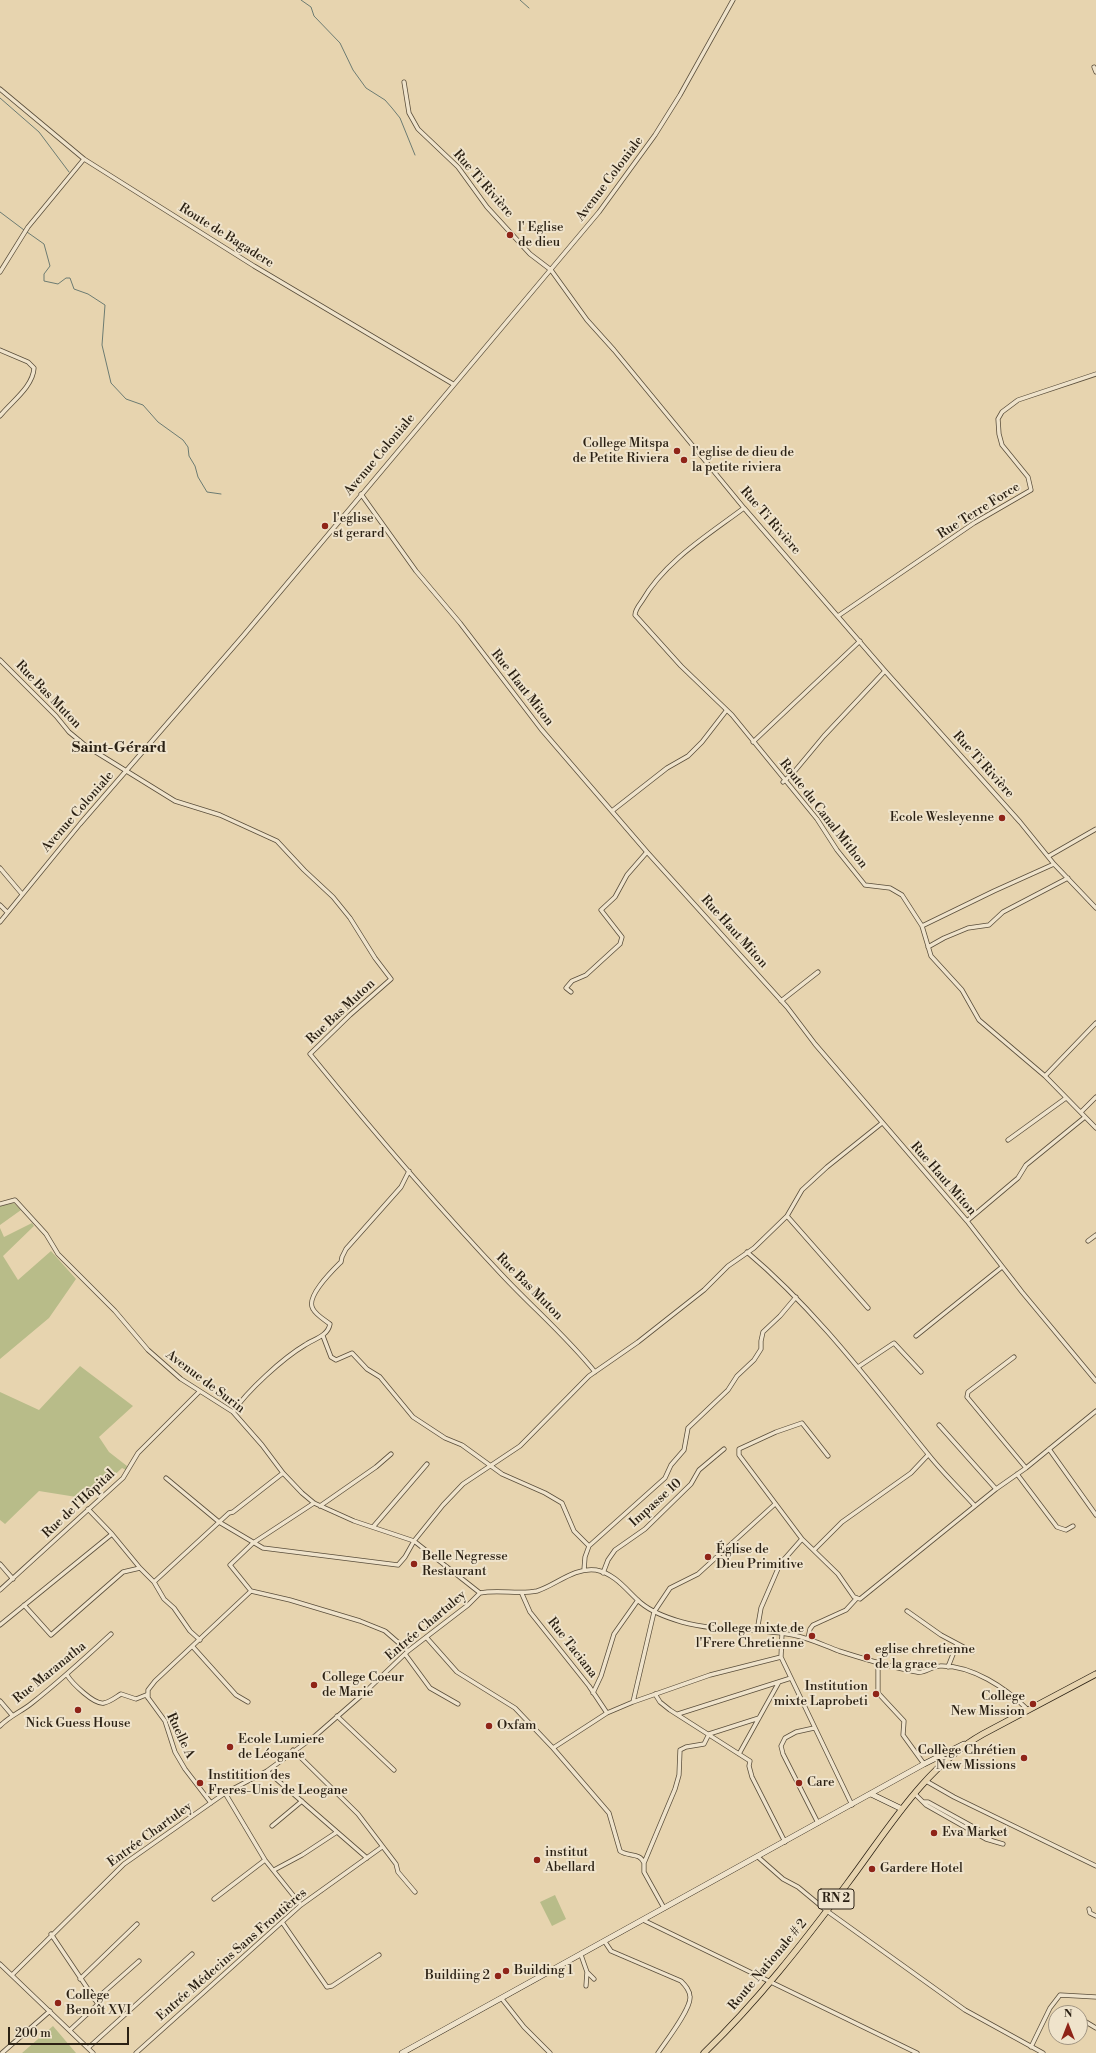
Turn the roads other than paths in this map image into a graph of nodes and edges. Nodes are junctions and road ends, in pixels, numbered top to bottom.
1 (733, 0) edge
2 (1094, 68) dead end
3 (1096, 72) edge
4 (404, 82) dead end
5 (0, 89) edge
6 (84, 159) junction
7 (551, 270) junction
8 (0, 272) edge
9 (0, 350) edge
10 (1096, 374) edge
11 (453, 384) junction
12 (0, 416) edge
13 (361, 494) junction
14 (744, 508) junction
15 (838, 616) junction
16 (860, 641) junction
17 (0, 660) edge
18 (885, 671) junction
19 (726, 710) junction
20 (753, 742) junction
21 (126, 772) junction
22 (784, 781) junction
23 (612, 811) junction
24 (1096, 829) edge
25 (647, 852) junction
26 (1049, 856) junction
27 (1054, 864) junction
28 (0, 868) edge
29 (1068, 878) junction
30 (22, 894) junction
31 (0, 905) edge
32 (1096, 908) edge
33 (7, 912) junction
34 (0, 922) edge
35 (922, 926) junction
36 (928, 947) junction
37 (818, 972) dead end
38 (571, 992) dead end
39 (781, 1001) junction
40 (1096, 1023) edge
41 (1045, 1076) junction
42 (1096, 1097) edge
43 (1066, 1098) junction
44 (1081, 1112) junction
45 (1085, 1117) junction
46 (882, 1123) junction
47 (1096, 1128) edge
48 (1008, 1140) dead end
49 (408, 1171) junction
50 (0, 1204) edge
51 (787, 1216) junction
52 (967, 1222) junction
53 (1096, 1235) edge
54 (1088, 1241) dead end
55 (747, 1252) junction
56 (1002, 1267) junction
57 (796, 1297) junction
58 (868, 1308) dead end
59 (323, 1336) junction
60 (916, 1336) dead end
61 (1014, 1357) dead end
62 (858, 1366) junction
63 (595, 1372) junction
64 (921, 1372) dead end
65 (1096, 1381) edge
66 (199, 1392) junction
67 (1096, 1411) edge
68 (233, 1412) junction
69 (938, 1426) dead end
70 (724, 1449) dead end
71 (1050, 1449) junction
72 (391, 1454) dead end
73 (928, 1455) junction
74 (828, 1456) dead end
75 (427, 1464) dead end
76 (491, 1465) junction
77 (1026, 1468) junction
78 (283, 1473) junction
79 (1017, 1474) junction
80 (166, 1478) dead end
81 (996, 1489) junction
82 (314, 1503) junction
83 (775, 1504) junction
84 (320, 1506) junction
85 (975, 1506) junction
86 (88, 1509) junction
87 (1096, 1515) edge
88 (219, 1522) junction
89 (1072, 1526) dead end
90 (372, 1527) junction
91 (112, 1534) junction
92 (802, 1539) junction
93 (414, 1541) junction
94 (253, 1543) junction
95 (590, 1546) junction
96 (814, 1550) junction
97 (0, 1564) edge
98 (140, 1568) junction
99 (584, 1570) junction
100 (603, 1573) junction
101 (13, 1579) junction
102 (154, 1582) junction
103 (0, 1590) edge
104 (251, 1591) junction
105 (480, 1593) junction
106 (522, 1594) junction
107 (857, 1598) junction
108 (638, 1600) junction
109 (24, 1605) junction
110 (908, 1611) dead end
111 (654, 1612) junction
112 (0, 1625) edge
113 (757, 1631) junction
114 (782, 1633) junction
115 (111, 1634) dead end
116 (426, 1637) junction
117 (808, 1638) junction
118 (200, 1640) junction
119 (957, 1644) junction
120 (193, 1647) junction
121 (973, 1652) dead end
122 (406, 1653) junction
123 (781, 1657) junction
124 (878, 1662) junction
125 (948, 1667) junction
126 (1096, 1674) edge
127 (68, 1675) junction
128 (791, 1678) junction
129 (779, 1682) junction
130 (594, 1693) junction
131 (656, 1694) junction
132 (148, 1699) junction
133 (0, 1701) edge
134 (248, 1702) dead end
135 (632, 1702) junction
136 (458, 1704) dead end
137 (1027, 1709) junction
138 (607, 1713) junction
139 (678, 1714) junction
140 (12, 1715) junction
141 (337, 1716) junction
142 (759, 1718) junction
143 (0, 1726) edge
144 (814, 1728) junction
145 (709, 1734) junction
146 (966, 1743) junction
147 (553, 1748) junction
148 (293, 1750) junction
149 (739, 1754) junction
150 (924, 1764) junction
151 (394, 1770) dead end
152 (267, 1771) junction
153 (926, 1781) junction
154 (225, 1793) junction
155 (872, 1794) junction
156 (915, 1794) junction
157 (302, 1802) junction
158 (211, 1803) junction
159 (852, 1804) junction
160 (902, 1809) junction
161 (818, 1823) junction
162 (272, 1826) dead end
163 (337, 1832) junction
164 (785, 1842) junction
165 (1003, 1844) dead end
166 (382, 1847) junction
167 (758, 1857) junction
168 (367, 1858) junction
169 (265, 1860) junction
170 (644, 1863) junction
171 (1096, 1866) edge
172 (274, 1870) junction
173 (415, 1892) dead end
174 (214, 1898) dead end
175 (301, 1905) junction
176 (664, 1908) junction
177 (1089, 1909) dead end
178 (827, 1911) junction
179 (1096, 1916) edge
180 (643, 1920) junction
181 (282, 1922) junction
182 (137, 1924) dead end
183 (51, 1934) junction
184 (605, 1942) junction
185 (192, 1954) dead end
186 (379, 1955) dead end
187 (581, 1955) junction
188 (139, 1961) dead end
189 (0, 1964) edge
190 (587, 1972) junction
191 (13, 1974) junction
192 (80, 1979) junction
193 (594, 1979) dead end
194 (770, 1982) junction
195 (586, 1986) dead end
196 (1096, 1997) edge
197 (502, 1999) junction
198 (95, 2000) junction
199 (50, 2011) junction
200 (70, 2030) junction
201 (1031, 2046) junction
202 (88, 2048) junction
203 (2, 2053) edge
204 (93, 2053) edge
205 (136, 2053) edge
206 (402, 2053) edge
207 (550, 2053) edge
208 (658, 2053) edge
209 (704, 2053) edge
210 (918, 2053) edge
211 (1043, 2053) edge

1 - 7 street, Avenue Coloniale
2 - 3 street
4 - 7 street, Rue Ti Rivière
5 - 6 street, Route de Bagadere
6 - 8 street
6 - 11 street, Route de Bagadere
7 - 11 street, Avenue Coloniale
7 - 14 street, Rue Ti Rivière
9 - 12 street
10 - 15 street, Rue Terre Force
11 - 13 street, Avenue Coloniale
13 - 21 street, Avenue Coloniale
13 - 23 street, Rue Haut Miton
14 - 15 street, Rue Ti Rivière
14 - 19 street, Route du Canal Mithon
15 - 16 street, Rue Ti Rivière
16 - 18 street, Rue Ti Rivière
16 - 20 street
17 - 21 street, Rue Bas Muton
18 - 22 street
18 - 26 street, Rue Ti Rivière
19 - 20 street, Route du Canal Mithon
19 - 23 street
20 - 22 street, Route du Canal Mithon
21 - 30 street, Avenue Coloniale
21 - 49 street, Rue Bas Muton
22 - 35 street, Route du Canal Mithon
23 - 25 street, Rue Haut Miton
24 - 26 street
25 - 38 street
25 - 39 street, Rue Haut Miton
26 - 27 street, Rue Ti Rivière
27 - 29 street, Rue Ti Rivière
27 - 35 street
28 - 30 street
29 - 32 street, Rue Ti Rivière
29 - 36 street
30 - 33 street, Avenue Coloniale
31 - 33 street
33 - 34 street, Avenue Coloniale
35 - 36 street, Route du Canal Mithon
36 - 41 street, Route du Canal Mithon
37 - 39 street
39 - 46 street, Rue Haut Miton
40 - 41 street
41 - 43 street, Route du Canal Mithon
42 - 44 street
43 - 44 street, Route du Canal Mithon
43 - 48 street
44 - 45 street, Route du Canal Mithon
45 - 47 street, Route du Canal Mithon
45 - 52 street
46 - 51 street
46 - 52 street, Rue Haut Miton
49 - 59 street
49 - 63 street, Rue Bas Muton
50 - 66 street, Avenue de Surin
51 - 55 street
51 - 58 street
52 - 56 street, Rue Haut Miton
53 - 54 street
55 - 57 street
55 - 63 street
56 - 60 street
56 - 65 street, Rue Haut Miton
57 - 62 street
57 - 95 street
59 - 68 street
59 - 76 street
61 - 77 street
62 - 64 street
62 - 73 street
63 - 76 street
66 - 68 street, Avenue de Surin
66 - 86 street, Rue de l'Hôpital
67 - 71 street
68 - 78 street, Avenue de Surin
69 - 81 street
70 - 100 street, Impasse 10
71 - 77 street
71 - 87 street
72 - 84 street
73 - 85 street
73 - 96 street
74 - 83 street
75 - 90 street
76 - 93 street
76 - 95 street
77 - 79 street
78 - 82 street, Avenue de Surin
78 - 88 street
79 - 81 street
79 - 89 street
80 - 88 street
81 - 85 street
82 - 84 street, Avenue de Surin
82 - 94 street
83 - 92 street
83 - 111 street
84 - 90 street, Avenue de Surin
85 - 107 street
86 - 91 street
86 - 101 street, Rue de l'Hôpital
88 - 94 street
88 - 102 street
90 - 93 street, Avenue de Surin
91 - 98 street
91 - 109 street
92 - 96 street
92 - 113 street
93 - 94 street
93 - 105 street, Avenue de Surin
94 - 104 street
95 - 99 street
96 - 107 street
97 - 101 street
98 - 102 street
98 - 109 street
99 - 100 street
99 - 106 street
100 - 108 street
101 - 103 street, Rue de l'Hôpital
102 - 118 street
104 - 118 street
104 - 122 street
105 - 106 street
105 - 116 street, Entrée Chartuley
106 - 130 street, Rue Taciana
107 - 117 street
108 - 111 street
108 - 130 street
109 - 112 street
110 - 119 street
111 - 113 street
111 - 135 street
113 - 114 street
114 - 117 street
114 - 123 street
115 - 127 street, Rue Maranatha
116 - 122 street, Entrée Chartuley
116 - 147 street
117 - 124 street
118 - 120 street
119 - 121 street
119 - 125 street
120 - 132 street
120 - 134 street
122 - 136 street
122 - 141 street, Entrée Chartuley
123 - 128 street
123 - 131 street
124 - 125 street
124 - 150 street
125 - 137 street
126 - 137 main road, Route Nationale # 2 / RN 2
127 - 132 street
127 - 140 street, Rue Maranatha
128 - 129 street
128 - 144 street
129 - 139 street
129 - 142 street
130 - 138 street, Rue Taciana
131 - 135 street
131 - 139 street
132 - 158 street, Ruelle A
133 - 140 street
135 - 138 street
137 - 146 main road, Route Nationale # 2 / RN 2
138 - 147 street
139 - 145 street
140 - 143 street, Rue Maranatha
141 - 148 street, Entrée Chartuley
141 - 151 street
142 - 145 street
142 - 149 street
144 - 159 street
144 - 161 street
145 - 149 street
145 - 170 street
146 - 150 main road
146 - 153 main road, Route Nationale # 2 / RN 2
147 - 170 street
148 - 152 street, Entrée Chartuley
148 - 166 street
149 - 164 street
150 - 155 main road
152 - 154 street, Entrée Chartuley
152 - 157 street
153 - 156 main road, Route Nationale # 2 / RN 2
153 - 171 street
154 - 158 street, Entrée Chartuley
154 - 169 street
155 - 159 main road
155 - 160 main road
156 - 160 main road, Route Nationale # 2 / RN 2
156 - 165 street
157 - 162 street
157 - 163 street
158 - 183 street, Entrée Chartuley
159 - 161 main road
160 - 178 main road, Route Nationale # 2 / RN 2
161 - 164 main road
163 - 168 street
163 - 172 street
164 - 167 main road
166 - 168 street, Entrée Médecins Sans Frontières
166 - 173 street
167 - 176 main road
167 - 178 street
168 - 175 street, Entrée Médecins Sans Frontières
169 - 172 street
169 - 174 street
170 - 176 street
172 - 175 street
175 - 181 street, Entrée Médecins Sans Frontières
176 - 180 main road
177 - 179 street
178 - 194 main road, Route Nationale # 2 / RN 2
178 - 201 street
180 - 184 main road
180 - 194 street
181 - 186 street
181 - 205 street, Entrée Médecins Sans Frontières
182 - 192 street
183 - 191 street, Entrée Chartuley
183 - 192 street
184 - 187 main road
184 - 208 street
185 - 202 street
187 - 190 street
187 - 197 main road
188 - 198 street
189 - 191 street
190 - 193 street
190 - 195 street
191 - 199 street
192 - 198 street
194 - 209 main road, Route Nationale # 2 / RN 2
194 - 210 street
196 - 201 street
197 - 206 main road
197 - 207 street
198 - 200 street
199 - 200 street
199 - 203 street
200 - 202 street
201 - 211 street
202 - 204 street

